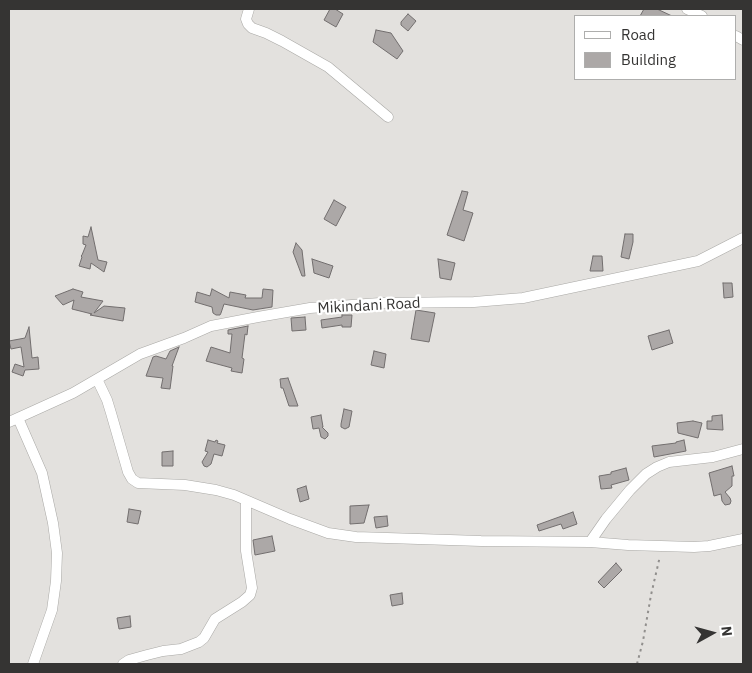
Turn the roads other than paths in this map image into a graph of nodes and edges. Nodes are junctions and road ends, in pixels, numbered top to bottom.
1 (249, 9) edge
2 (688, 9) edge
3 (700, 15) edge
4 (388, 117) dead end
5 (743, 238) edge
6 (97, 379) junction
7 (13, 420) edge
8 (743, 449) edge
9 (246, 501) junction
10 (743, 539) edge
11 (590, 542) junction
12 (33, 664) edge
13 (123, 664) edge

1 - 4 street
2 - 3 street
5 - 6 street, Mikindani Road
6 - 7 street, Mikindani Road
6 - 9 street
7 - 12 street
8 - 11 street
9 - 11 street
9 - 13 street
10 - 11 street

